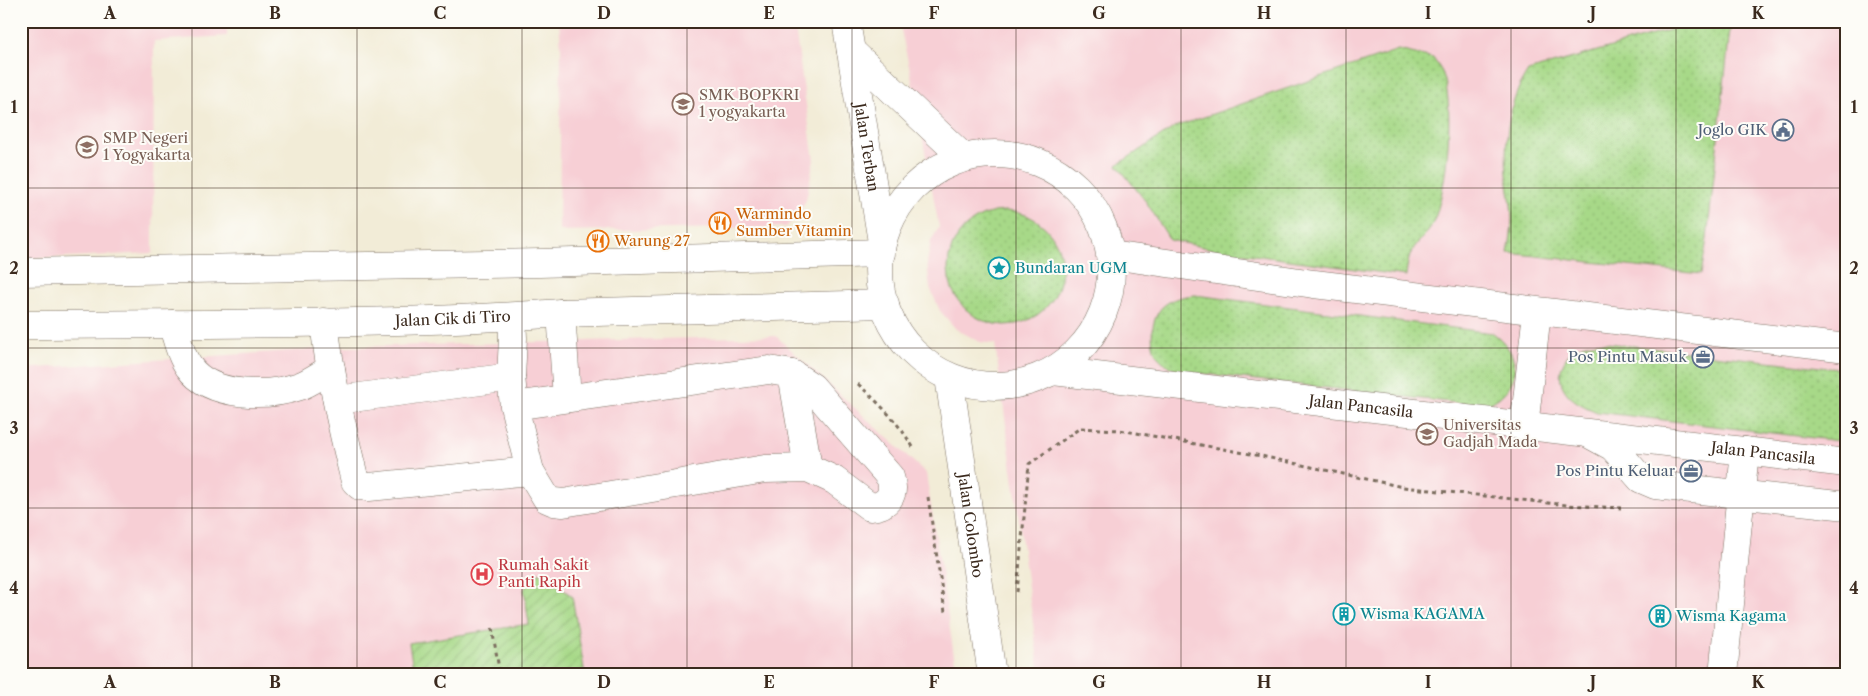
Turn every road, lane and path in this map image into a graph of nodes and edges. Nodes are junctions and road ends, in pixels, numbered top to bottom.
1 (846, 21) edge
2 (851, 50) junction
3 (964, 158) junction
4 (882, 248) junction
5 (1111, 255) junction
6 (21, 272) edge
7 (885, 304) junction
8 (1536, 312) junction
9 (561, 313) junction
10 (512, 317) junction
11 (324, 322) junction
12 (172, 324) junction
13 (21, 326) edge
14 (1847, 348) edge
15 (331, 369) junction
16 (1053, 371) junction
17 (792, 374) junction
18 (511, 377) junction
19 (949, 377) junction
20 (567, 398) junction
21 (337, 400) junction
22 (514, 406) junction
23 (1524, 427) junction
24 (1587, 433) junction
25 (1745, 451) junction
26 (1847, 463) edge
27 (808, 468) junction
28 (530, 471) junction
29 (1741, 494) junction
30 (1847, 506) edge
31 (1624, 508) dead end
32 (1017, 594) dead end
33 (492, 628) dead end
34 (500, 675) edge
35 (992, 675) edge
36 (1724, 675) edge

1 - 2 main road, Jalan Terban
2 - 3 main road
2 - 4 main road, Jalan Terban
3 - 4 main road
3 - 5 main road
4 - 6 main road
4 - 7 main road
5 - 8 main road
5 - 16 main road
7 - 9 main road, Jalan Cik di Tiro
7 - 19 main road
8 - 14 main road
8 - 23 main road
9 - 10 main road, Jalan Cik di Tiro
9 - 20 main road
10 - 11 main road, Jalan Cik di Tiro
10 - 18 main road
11 - 12 main road, Jalan Cik di Tiro
11 - 15 main road
12 - 13 main road, Jalan Cik di Tiro
12 - 15 main road
15 - 21 main road
16 - 19 main road
16 - 23 main road, Jalan Pancasila
17 - 20 main road
17 - 27 main road
17 - 27 main road
18 - 21 main road
18 - 22 main road
19 - 35 main road, Jalan Colombo
20 - 22 main road
21 - 28 main road
22 - 28 main road
23 - 24 main road, Jalan Pancasila
24 - 25 main road, Jalan Pancasila
24 - 29 main road
25 - 26 main road, Jalan Pancasila
25 - 29 main road
27 - 28 main road
29 - 30 main road
29 - 36 main road
31 - 32 path
33 - 34 path

